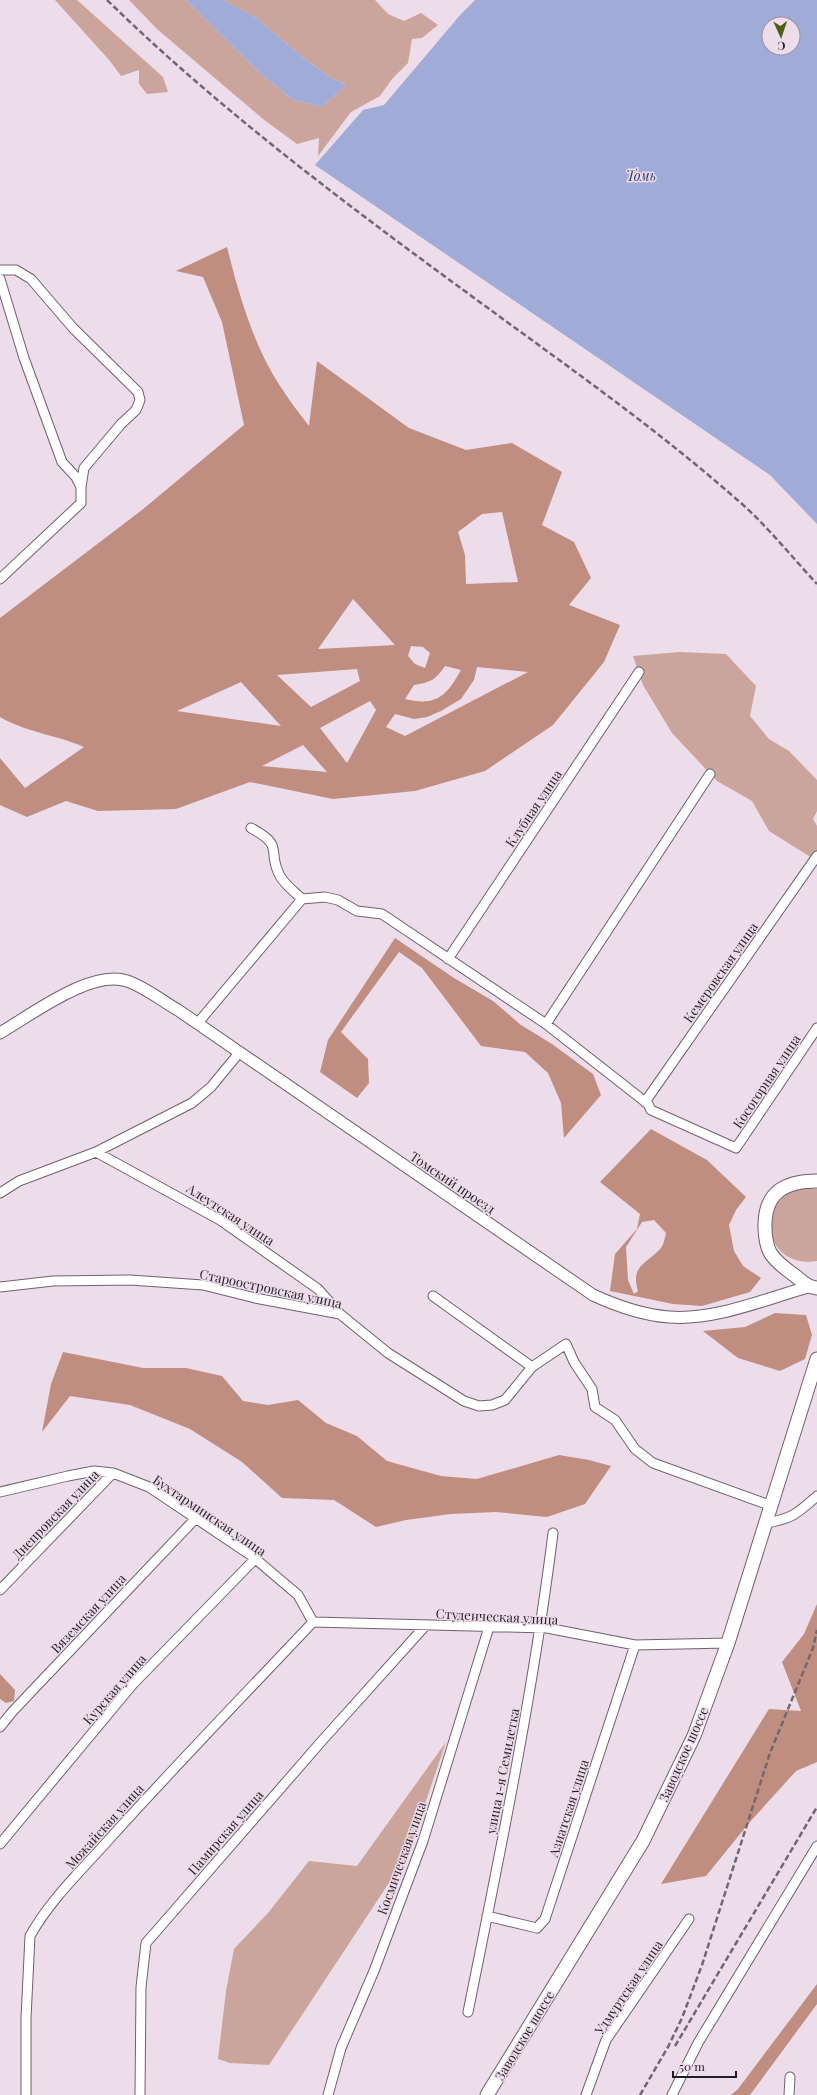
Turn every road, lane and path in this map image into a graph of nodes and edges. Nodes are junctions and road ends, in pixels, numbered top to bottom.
1 (0, 270) edge
2 (0, 279) edge
3 (81, 487) junction
4 (0, 579) edge
5 (639, 672) dead end
6 (710, 774) dead end
7 (251, 828) dead end
8 (817, 856) edge
9 (302, 899) junction
10 (448, 959) junction
11 (197, 1024) junction
12 (546, 1024) junction
13 (817, 1028) edge
14 (0, 1033) edge
15 (239, 1053) junction
16 (646, 1103) junction
17 (96, 1152) junction
18 (817, 1181) edge
19 (0, 1193) edge
20 (0, 1287) edge
21 (813, 1287) edge
22 (433, 1296) dead end
23 (340, 1314) junction
24 (817, 1359) edge
25 (532, 1367) junction
26 (113, 1473) junction
27 (0, 1492) edge
28 (817, 1496) edge
29 (772, 1506) junction
30 (196, 1518) junction
31 (766, 1523) junction
32 (553, 1533) dead end
33 (255, 1559) junction
34 (0, 1590) edge
35 (313, 1622) junction
36 (426, 1625) junction
37 (489, 1627) junction
38 (541, 1628) junction
39 (728, 1643) junction
40 (635, 1645) junction
41 (0, 1727) edge
42 (0, 1844) edge
43 (817, 1846) edge
44 (487, 1916) junction
45 (690, 1919) dead end
46 (468, 2012) dead end
47 (790, 2077) dead end
48 (26, 2095) edge
49 (140, 2095) edge
50 (328, 2095) edge
51 (487, 2095) edge
52 (586, 2095) edge
53 (672, 2095) edge
54 (789, 2095) edge

1 - 3 street
2 - 3 street
3 - 4 street
5 - 10 street, Клубная улица
6 - 12 street
7 - 9 street
8 - 16 street, Кемеровская улица
9 - 10 street
9 - 11 street
10 - 12 street
11 - 14 street, Томский проезд
11 - 15 street, Томский проезд
12 - 16 street
13 - 16 street, Косогорная улица
15 - 17 street
15 - 21 street, Томский проезд
17 - 19 street
17 - 23 street, Алеутская улица
18 - 21 main road
20 - 23 street, Староостровская улица
22 - 25 street
23 - 25 street, Староостровская улица
24 - 29 main road, Заводское шоссе
25 - 29 street, Староостровская улица
26 - 27 street, Бухтарминская улица
26 - 30 street, Бухтарминская улица
26 - 34 street, Днепровская улица
28 - 31 street
29 - 31 main road, Заводское шоссе
30 - 33 street, Бухтарминская улица
30 - 41 street, Вяземская улица
31 - 39 main road, Заводское шоссе
32 - 38 street, улица 1-я Семилетка
33 - 35 street, Бухтарминская улица
33 - 42 street, Курская улица
35 - 36 street, Студенческая улица
35 - 48 street, Можайская улица
36 - 37 street, Студенческая улица
36 - 49 street, Памирская улица
37 - 38 street, Студенческая улица
37 - 50 street, Космическая улица
38 - 40 street, Студенческая улица
38 - 44 street, улица 1-я Семилетка
39 - 40 street, Студенческая улица
39 - 51 main road, Заводское шоссе
40 - 44 street, Азиатская улица
43 - 53 street
44 - 46 street, улица 1-я Семилетка
45 - 52 street, Удмуртская улица
47 - 54 street

